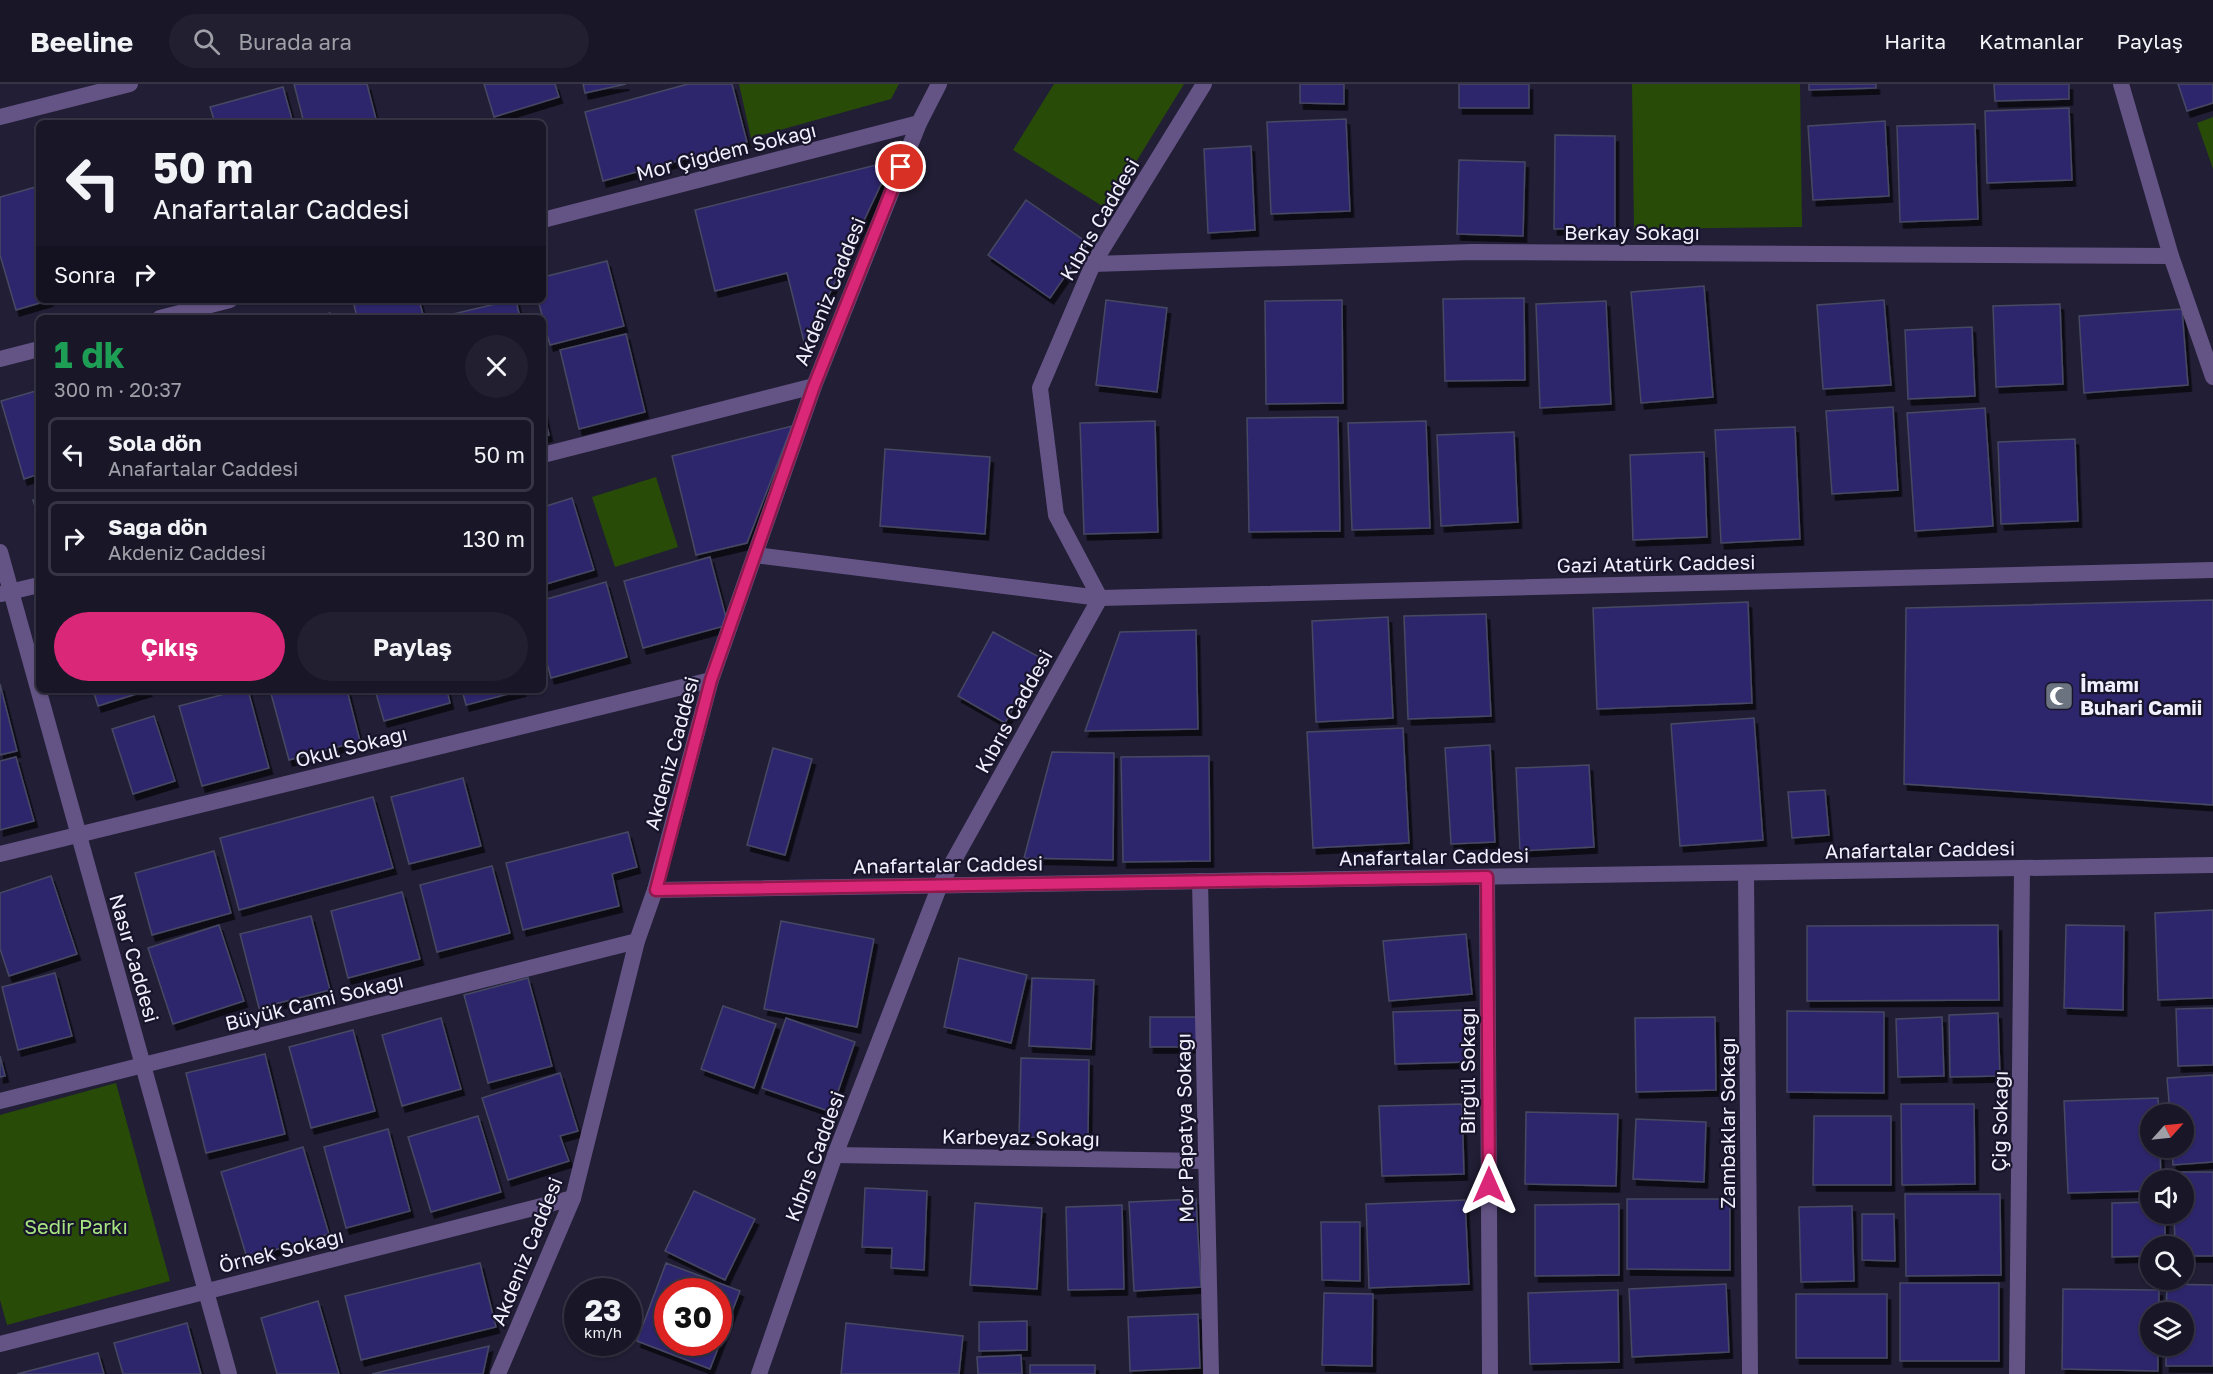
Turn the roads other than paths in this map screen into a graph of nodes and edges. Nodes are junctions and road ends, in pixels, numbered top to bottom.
1 (130, 84) edge
2 (939, 84) edge
3 (1204, 84) edge
4 (2121, 84) edge
5 (0, 117) edge
6 (919, 123) junction
7 (546, 219) edge
8 (2171, 256) junction
9 (1093, 264) junction
10 (218, 303) edge
11 (172, 315) edge
12 (36, 350) edge
13 (0, 359) edge
14 (2213, 377) edge
15 (814, 386) junction
16 (546, 454) edge
17 (0, 552) edge
18 (755, 555) junction
19 (2213, 570) edge
20 (36, 586) edge
21 (5, 593) edge
22 (1100, 598) junction
23 (711, 680) junction
24 (79, 834) junction
25 (0, 854) edge
26 (2213, 865) edge
27 (2022, 868) junction
28 (1746, 873) junction
29 (1487, 877) junction
30 (1200, 881) junction
31 (940, 885) junction
32 (656, 890) junction
33 (637, 942) junction
34 (143, 1066) junction
35 (0, 1101) edge
36 (834, 1155) junction
37 (1206, 1161) junction
38 (573, 1198) junction
39 (206, 1291) junction
40 (0, 1344) edge
41 (229, 1374) edge
42 (498, 1374) edge
43 (759, 1374) edge
44 (1211, 1374) edge
45 (1490, 1374) edge
46 (1750, 1374) edge
47 (2017, 1374) edge

1 - 5 street
2 - 6 street, Akdeniz Caddesi
3 - 9 street, Kıbrıs Caddesi
4 - 8 street
6 - 7 street, Mor Çiğdem Sokağı
6 - 15 street, Akdeniz Caddesi
8 - 9 street, Berkay Sokağı
8 - 14 street
9 - 22 street, Kıbrıs Caddesi
10 - 11 street
12 - 13 street
15 - 16 street
15 - 18 street, Akdeniz Caddesi
17 - 21 street, Nasır Caddesi
18 - 22 street, Gazi Atatürk Caddesi
18 - 23 street, Akdeniz Caddesi
19 - 22 street, Gazi Atatürk Caddesi
20 - 21 street
21 - 24 street, Nasır Caddesi
22 - 31 street, Kıbrıs Caddesi
23 - 24 street, Okul Sokağı
23 - 32 street, Akdeniz Caddesi
24 - 25 street, Okul Sokağı
24 - 34 street, Nasır Caddesi
26 - 27 street, Anafartalar Caddesi
27 - 28 street, Anafartalar Caddesi
27 - 47 street, Çiğ Sokağı
28 - 29 street, Anafartalar Caddesi
28 - 46 street, Zambaklar Sokağı
29 - 30 street, Anafartalar Caddesi
29 - 45 street, Birgül Sokağı
30 - 31 street, Anafartalar Caddesi
30 - 37 street, Mor Papatya Sokağı
31 - 32 street, Anafartalar Caddesi
31 - 36 street, Kıbrıs Caddesi
32 - 33 street, Akdeniz Caddesi
33 - 34 street, Büyük Cami Sokağı
33 - 38 street, Akdeniz Caddesi
34 - 35 street, Büyük Cami Sokağı
34 - 39 street, Nasır Caddesi
36 - 37 street, Karbeyaz Sokağı
36 - 43 street, Kıbrıs Caddesi
37 - 44 street, Mor Papatya Sokağı
38 - 39 street, Örnek Sokağı
38 - 42 street, Akdeniz Caddesi
39 - 40 street, Örnek Sokağı
39 - 41 street, Nasır Caddesi

